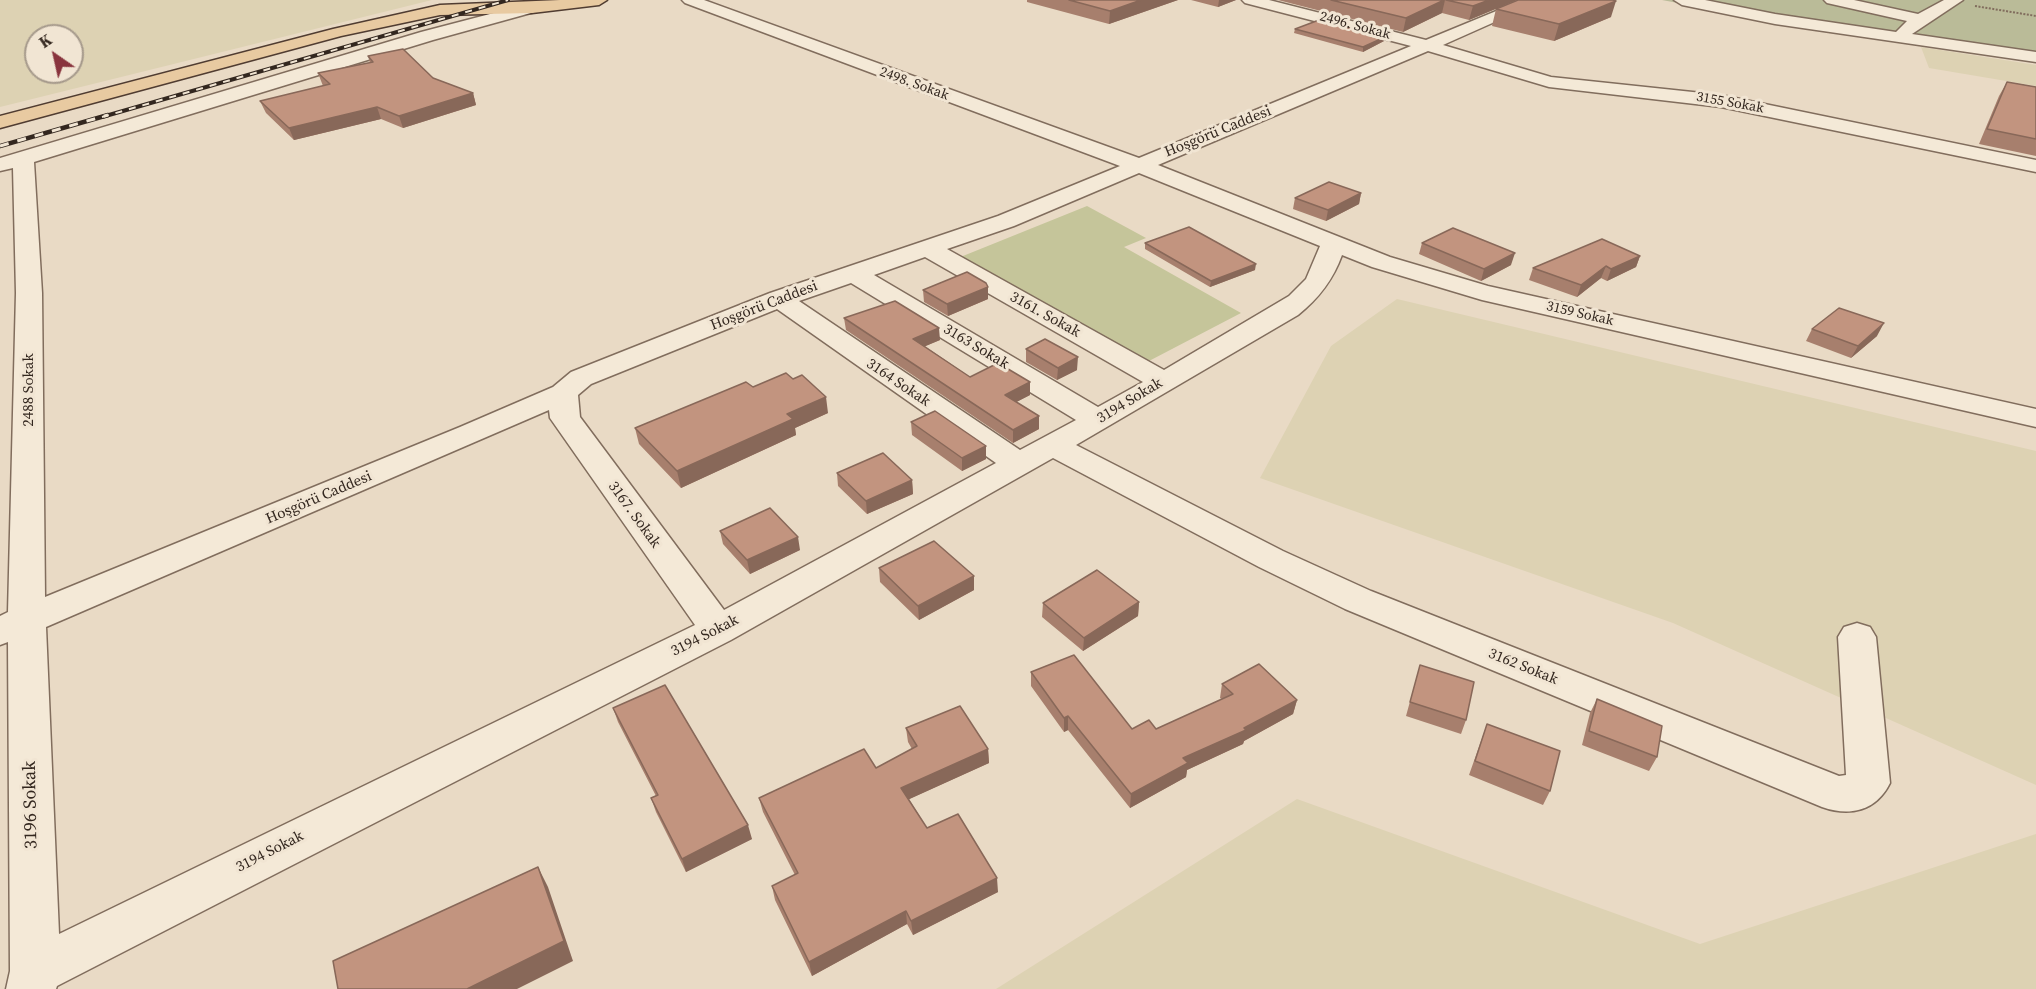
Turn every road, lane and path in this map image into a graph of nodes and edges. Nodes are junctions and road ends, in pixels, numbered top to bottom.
1 (476, 0) edge
2 (599, 0) edge
3 (690, 0) edge
4 (1250, 0) edge
5 (1536, 0) edge
6 (1682, 0) edge
7 (1776, 0) edge
8 (1832, 0) edge
9 (1953, 1) edge
10 (532, 8) junction
11 (440, 10) junction
12 (1750, 14) junction
13 (2036, 16) edge
14 (399, 19) junction
15 (1920, 19) junction
16 (1898, 37) junction
17 (1424, 47) junction
18 (2036, 57) edge
19 (0, 122) edge
20 (0, 132) edge
21 (11, 162) edge
22 (1138, 165) junction
23 (2036, 166) edge
24 (1333, 245) junction
25 (928, 249) junction
26 (853, 273) junction
27 (779, 299) junction
28 (1163, 381) junction
29 (563, 393) junction
30 (2036, 418) edge
31 (1098, 420) junction
32 (1053, 445) junction
33 (1019, 464) junction
34 (13, 626) edge
35 (718, 630) junction
36 (1857, 637) dead end
37 (33, 980) edge

1 - 11 street
2 - 10 main road
3 - 22 street, 2498. Sokak
4 - 17 street, 2496. Sokak
5 - 17 street, Hoşgörü Caddesi
6 - 12 street
7 - 12 street
8 - 15 street
9 - 13 path
9 - 15 street
10 - 11 main road
10 - 21 street
11 - 14 main road
12 - 16 street
14 - 19 main road
14 - 20 main road
15 - 16 street
16 - 18 street
17 - 22 street, Hoşgörü Caddesi
17 - 23 street, 3155 Sokak
21 - 34 street, 2488 Sokak
22 - 24 street, 3159 Sokak
22 - 25 street, Hoşgörü Caddesi
24 - 28 street, 3194 Sokak
24 - 30 street, 3159 Sokak
25 - 26 street, Hoşgörü Caddesi
25 - 28 street, 3161. Sokak
26 - 27 street, Hoşgörü Caddesi
26 - 31 street, 3163 Sokak
27 - 29 street, Hoşgörü Caddesi
27 - 33 street, 3164 Sokak
28 - 31 street, 3194 Sokak
29 - 34 street, Hoşgörü Caddesi
29 - 35 street, 3167. Sokak
31 - 32 street, 3194 Sokak
32 - 33 street, 3194 Sokak
32 - 36 street, 3162 Sokak
33 - 35 street, 3194 Sokak
34 - 37 street, 3196 Sokak
35 - 37 street, 3194 Sokak

